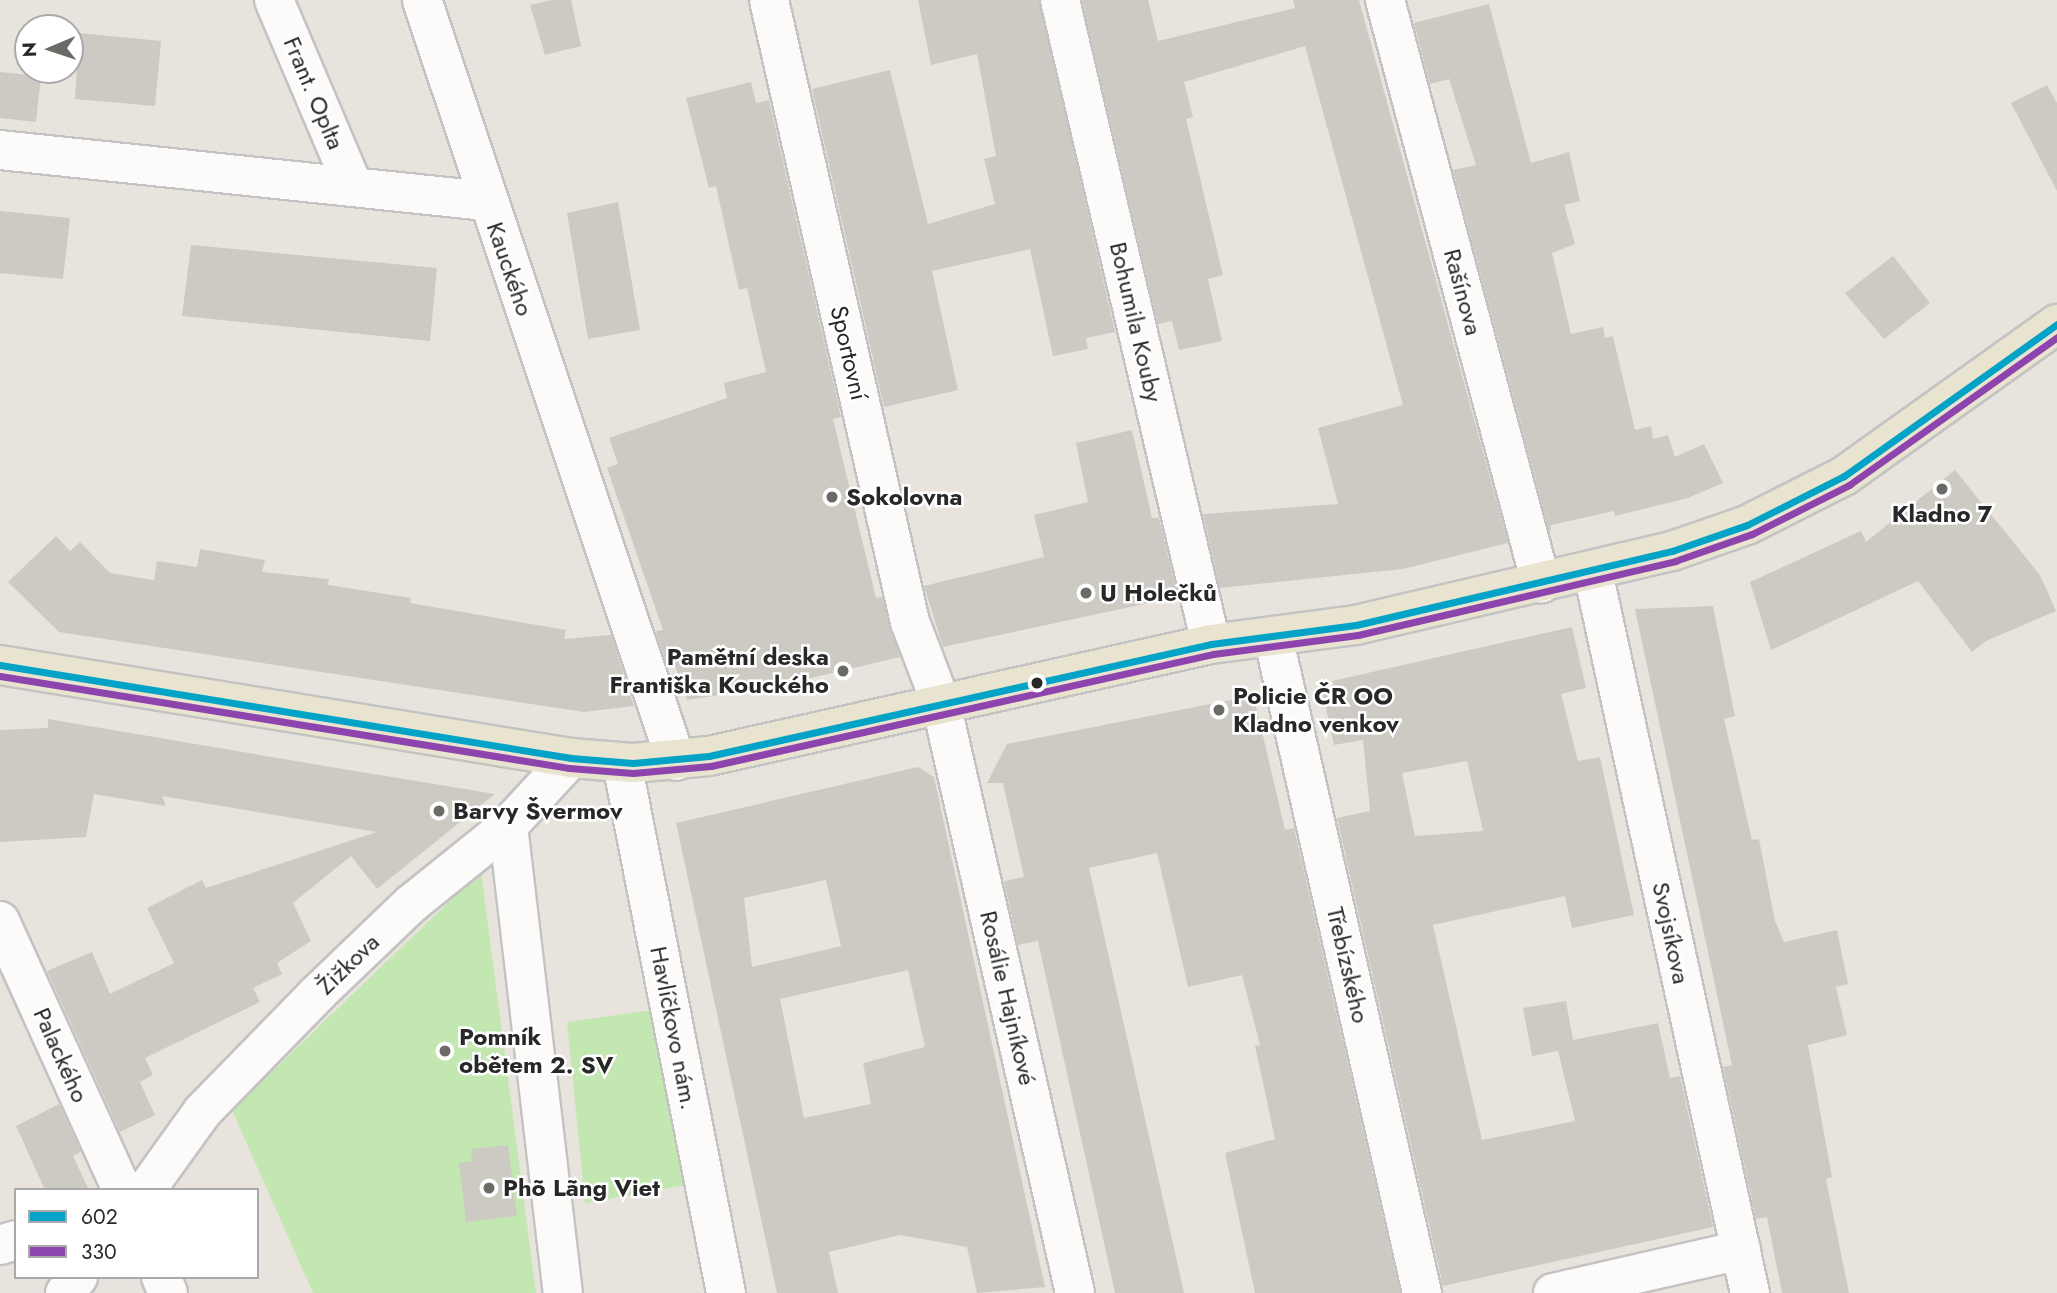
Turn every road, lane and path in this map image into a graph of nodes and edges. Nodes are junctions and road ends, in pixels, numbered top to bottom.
1 (274, 0) edge
2 (422, 0) edge
3 (769, 0) edge
4 (1060, 0) edge
5 (1385, 0) edge
6 (0, 150) edge
7 (353, 186) junction
8 (487, 201) junction
9 (2057, 324) edge
10 (1593, 572) junction
11 (1541, 583) junction
12 (1273, 636) junction
13 (1211, 644) junction
14 (2, 663) edge
15 (941, 703) junction
16 (571, 758) junction
17 (676, 761) junction
18 (622, 763) junction
19 (508, 826) junction
20 (0, 921) edge
21 (121, 1188) edge
22 (147, 1188) edge
23 (1741, 1250) junction
24 (76, 1279) edge
25 (65, 1293) edge
26 (563, 1293) edge
27 (726, 1293) edge
28 (1075, 1293) edge
29 (1422, 1293) edge
30 (1553, 1293) edge
31 (1750, 1293) edge

1 - 7 street, Frant. Oplta
2 - 8 street
3 - 15 street, Sportovní
4 - 13 street, Bohumila Kouby
5 - 11 street, Rašínova
6 - 7 street, Kauckého
7 - 8 street, Kauckého
8 - 17 street, Kauckého
9 - 10 main road
10 - 11 main road
10 - 23 street, Svojsíkova
11 - 12 main road
12 - 13 main road
12 - 29 street, Třebízského
13 - 15 main road
14 - 16 main road
15 - 17 main road
15 - 28 street, Rosálie Hajníkové
16 - 18 main road
16 - 19 street, Žižkova
17 - 18 main road
18 - 27 street, Havlíčkovo nám.
19 - 22 street, Žižkova
19 - 26 street
20 - 21 street, Palackého
23 - 30 street
23 - 31 street, Svojsíkova
24 - 25 street

